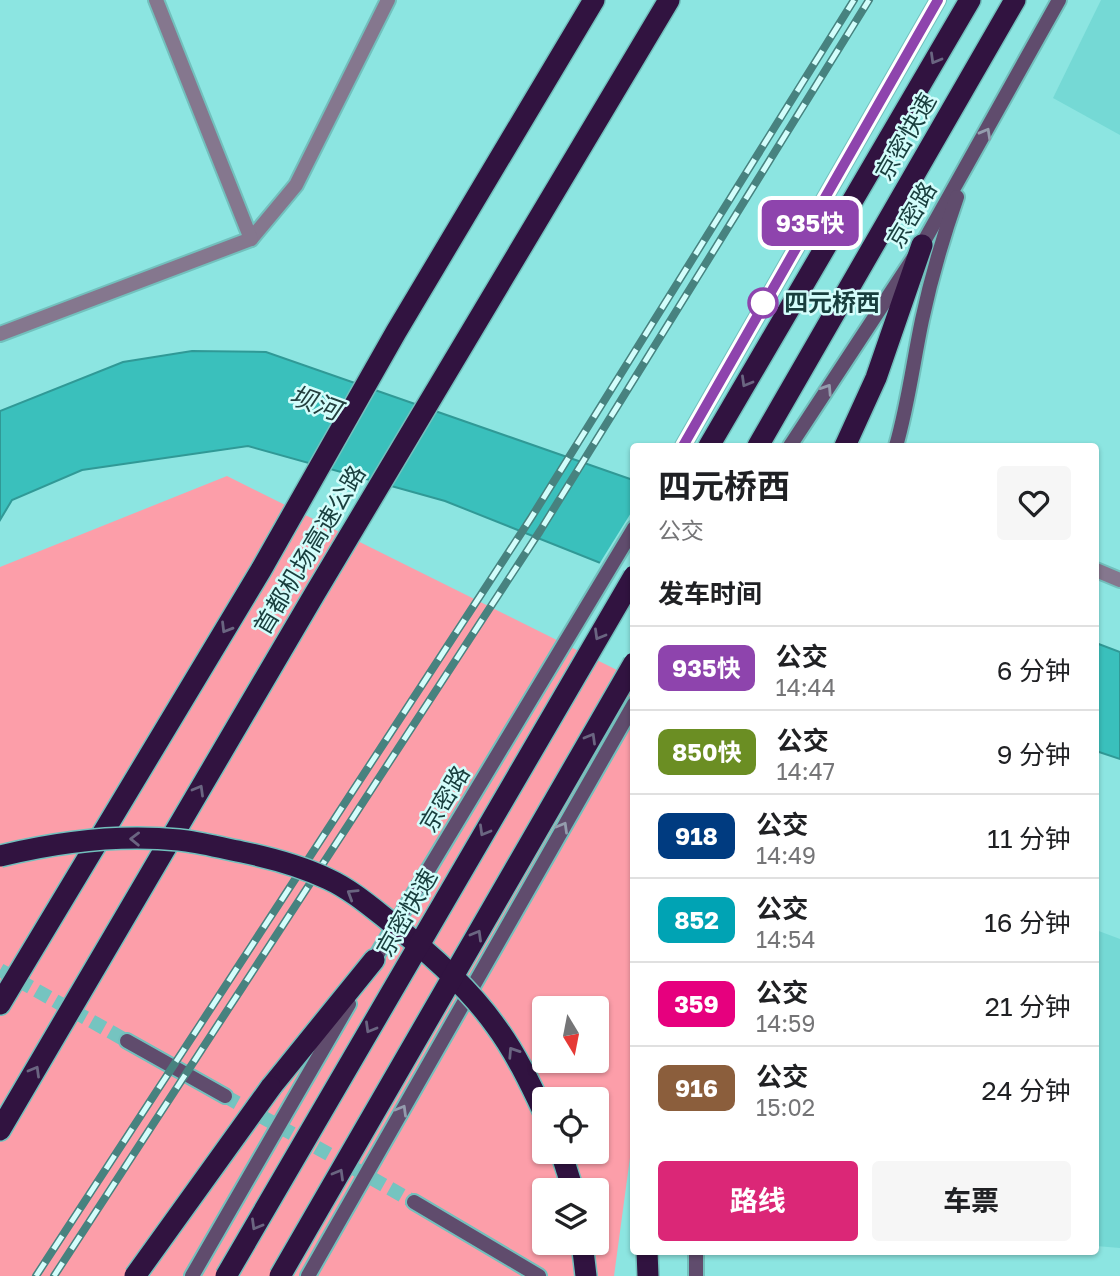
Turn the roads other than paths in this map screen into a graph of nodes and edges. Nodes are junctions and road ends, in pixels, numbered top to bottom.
1 (156, 0) edge
2 (388, 0) edge
3 (594, 0) edge
4 (669, 0) edge
5 (938, 0) edge
6 (970, 0) edge
7 (1015, 0) edge
8 (1059, 0) edge
9 (971, 160) junction
10 (251, 239) junction
11 (922, 244) junction
12 (0, 334) edge
13 (684, 443) edge
14 (711, 443) edge
15 (760, 443) edge
16 (792, 443) edge
17 (846, 443) edge
18 (897, 443) edge
19 (630, 535) edge
20 (1099, 571) edge
21 (1120, 580) edge
22 (630, 583) edge
23 (630, 670) edge
24 (630, 711) edge
25 (0, 856) edge
26 (374, 960) junction
27 (0, 1004) edge
28 (127, 1041) tunnel mouth
29 (532, 1088) edge
30 (225, 1096) tunnel mouth
31 (0, 1129) edge
32 (414, 1202) tunnel mouth
33 (584, 1255) edge
34 (647, 1255) edge
35 (696, 1255) edge
36 (135, 1276) edge
37 (192, 1276) edge
38 (226, 1276) edge
39 (280, 1276) edge
40 (308, 1276) edge
41 (539, 1276) edge
42 (586, 1276) edge
43 (648, 1276) edge
44 (696, 1276) edge

1 - 10 street
2 - 10 street
3 -> 27 highway, 首都机场高速公路
31 -> 4 highway, 首都机场高速公路
5 - 13 main road
6 -> 14 highway, 京密快速
7 - 15 highway, 京密快速
9 -> 8 main road, 京密路
9 - 11 main road, 京密路
9 - 18 main road
10 - 12 street
16 -> 11 main road, 京密路
11 - 17 highway
19 - 26 main road, 京密路
20 - 21 street
22 -> 38 highway, 京密快速, bridge
39 -> 23 highway, bridge
40 -> 24 main road
29 -> 25 highway, bridge
26 - 36 highway, bridge
26 - 37 main road, 京密路
28 - 30 main road
32 - 41 main road
33 - 42 highway
34 - 43 highway
35 - 44 main road

